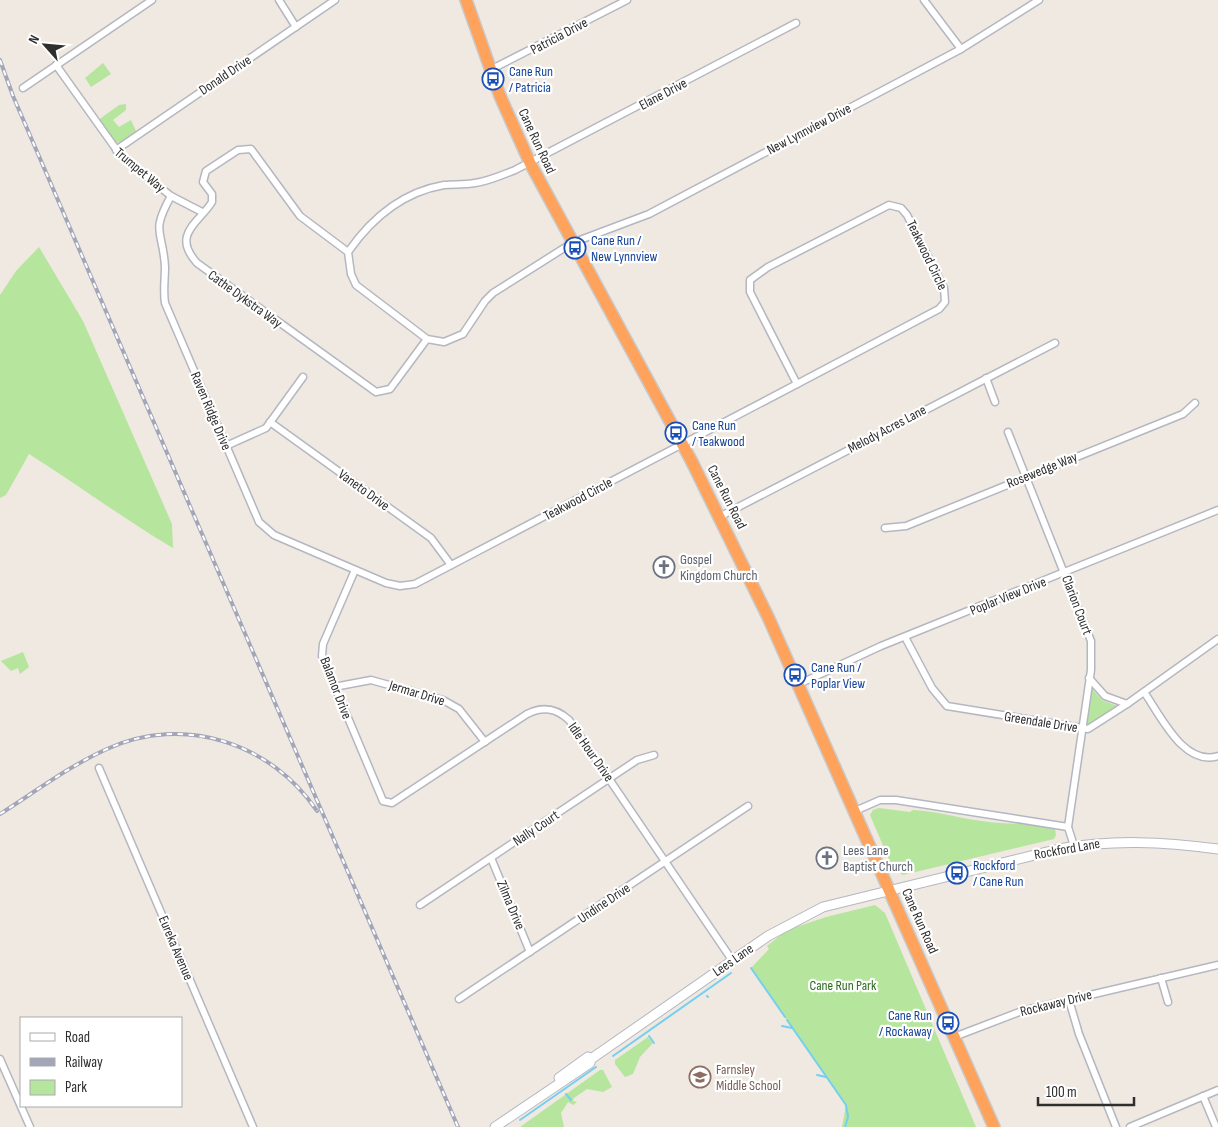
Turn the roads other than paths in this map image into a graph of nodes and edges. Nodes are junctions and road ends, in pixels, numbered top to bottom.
1 (152, 0) edge
2 (279, 0) edge
3 (335, 0) edge
4 (466, 0) edge
5 (627, 0) edge
6 (924, 0) edge
7 (1039, 0) edge
8 (796, 24) dead end
9 (296, 27) junction
10 (961, 49) junction
11 (56, 65) junction
12 (490, 70) junction
13 (23, 88) dead end
14 (116, 150) junction
15 (530, 163) junction
16 (171, 196) junction
17 (202, 212) junction
18 (572, 243) junction
19 (348, 252) junction
20 (427, 339) junction
21 (1055, 343) dead end
22 (303, 377) dead end
23 (986, 378) junction
24 (797, 384) junction
25 (995, 402) dead end
26 (1195, 403) dead end
27 (270, 422) junction
28 (1008, 432) dead end
29 (682, 444) junction
30 (226, 446) junction
31 (1026, 477) junction
32 (1218, 510) edge
33 (721, 516) junction
34 (885, 528) dead end
35 (451, 565) junction
36 (355, 570) junction
37 (1065, 573) junction
38 (905, 637) junction
39 (1218, 638) edge
40 (1090, 678) junction
41 (799, 684) junction
42 (334, 687) junction
43 (1144, 692) junction
44 (1127, 704) junction
45 (1082, 728) junction
46 (485, 742) junction
47 (654, 756) dead end
48 (1218, 756) edge
49 (99, 768) dead end
50 (609, 779) junction
51 (388, 802) joint
52 (748, 806) dead end
53 (855, 811) junction
54 (1068, 827) junction
55 (1074, 846) junction
56 (1218, 849) edge
57 (491, 858) junction
58 (666, 861) junction
59 (889, 890) junction
60 (420, 905) dead end
61 (530, 952) junction
62 (732, 960) junction
63 (1218, 965) edge
64 (1161, 978) junction
65 (459, 999) dead end
66 (1069, 1000) junction
67 (1168, 1002) dead end
68 (954, 1037) junction
69 (0, 1059) edge
70 (591, 1059) junction
71 (1218, 1090) edge
72 (1203, 1096) junction
73 (20, 1104) edge
74 (21, 1107) edge
75 (30, 1127) edge
76 (253, 1127) edge
77 (488, 1127) edge
78 (495, 1127) edge
79 (994, 1127) edge
80 (1116, 1127) edge
81 (1130, 1127) edge
82 (1216, 1127) edge

1 - 11 street
2 - 9 street
3 - 9 street, Donald Drive
4 - 12 highway, Cane Run Road
5 - 12 street, Patricia Drive
6 - 10 street
7 - 10 street, New Lynnview Drive
8 - 15 street, Elane Drive
9 - 14 street, Donald Drive
10 - 18 street, New Lynnview Drive
11 - 13 street
11 - 14 street, Trumpet Way
12 - 15 highway, Cane Run Road
14 - 16 street, Trumpet Way
15 - 18 highway, Cane Run Road
15 - 19 street
16 - 17 street, Trumpet Way
16 - 30 street, Raven Ridge Drive
17 - 19 street, Cathe Dykstra Way
17 - 20 street, Cathe Dykstra Way
18 - 20 street, New Lynnview Drive
18 - 29 highway, Cane Run Road
19 - 20 street
21 - 23 street, Melody Acres Lane
22 - 27 street
23 - 25 street
23 - 33 street, Melody Acres Lane
24 - 24 street, Teakwood Circle
24 - 29 street, Teakwood Circle
26 - 31 street, Rosewedge Way
27 - 30 street
27 - 35 street, Vaneto Drive
28 - 31 street, Clarion Court
29 - 33 highway, Cane Run Road
29 - 35 street, Teakwood Circle
30 - 36 street, Raven Ridge Drive
31 - 34 street, Rosewedge Way
31 - 37 street, Clarion Court
32 - 37 street, Poplar View Drive
33 - 41 highway, Cane Run Road
35 - 36 street, Teakwood Circle
36 - 42 street, Balamor Drive
37 - 38 street, Poplar View Drive
37 - 40 street, Clarion Court
38 - 41 street, Poplar View Drive
38 - 45 street, Greendale Drive
39 - 43 street, Greendale Drive
40 - 44 street
40 - 45 street, Clarion Court
41 - 53 highway, Cane Run Road
42 - 46 street, Jermar Drive
42 - 51 street, Balamor Drive
43 - 44 street, Greendale Drive
43 - 48 street
44 - 45 street, Greendale Drive
45 - 54 street, Clarion Court
46 - 50 street, Idle Hour Drive
46 - 51 street, Idle Hour Drive
47 - 50 street, Nally Court
49 - 76 street, Eureka Avenue
50 - 57 street, Nally Court
50 - 58 street, Idle Hour Drive
52 - 58 street, Undine Drive
53 - 54 street, Rockford Lane
53 - 59 highway, Cane Run Road
54 - 55 street, Clarion Court
55 - 56 street, Rockford Lane
55 - 59 street, Rockford Lane
57 - 60 street, Nally Court
57 - 61 street, Zilma Drive
58 - 61 street, Undine Drive
58 - 62 street, Idle Hour Drive
59 - 62 street, Lees Lane
59 - 68 highway, Cane Run Road
61 - 65 street, Undine Drive
62 - 70 street, Lees Lane
63 - 64 street, Rockaway Drive
64 - 66 street, Rockaway Drive
64 - 67 street
66 - 68 street, Rockaway Drive
66 - 80 street
68 - 79 highway, Cane Run Road
69 - 73 street
70 - 77 street, Lees Lane
70 - 78 street, Lees Lane
71 - 72 street
72 - 81 street
72 - 82 street
74 - 75 street

